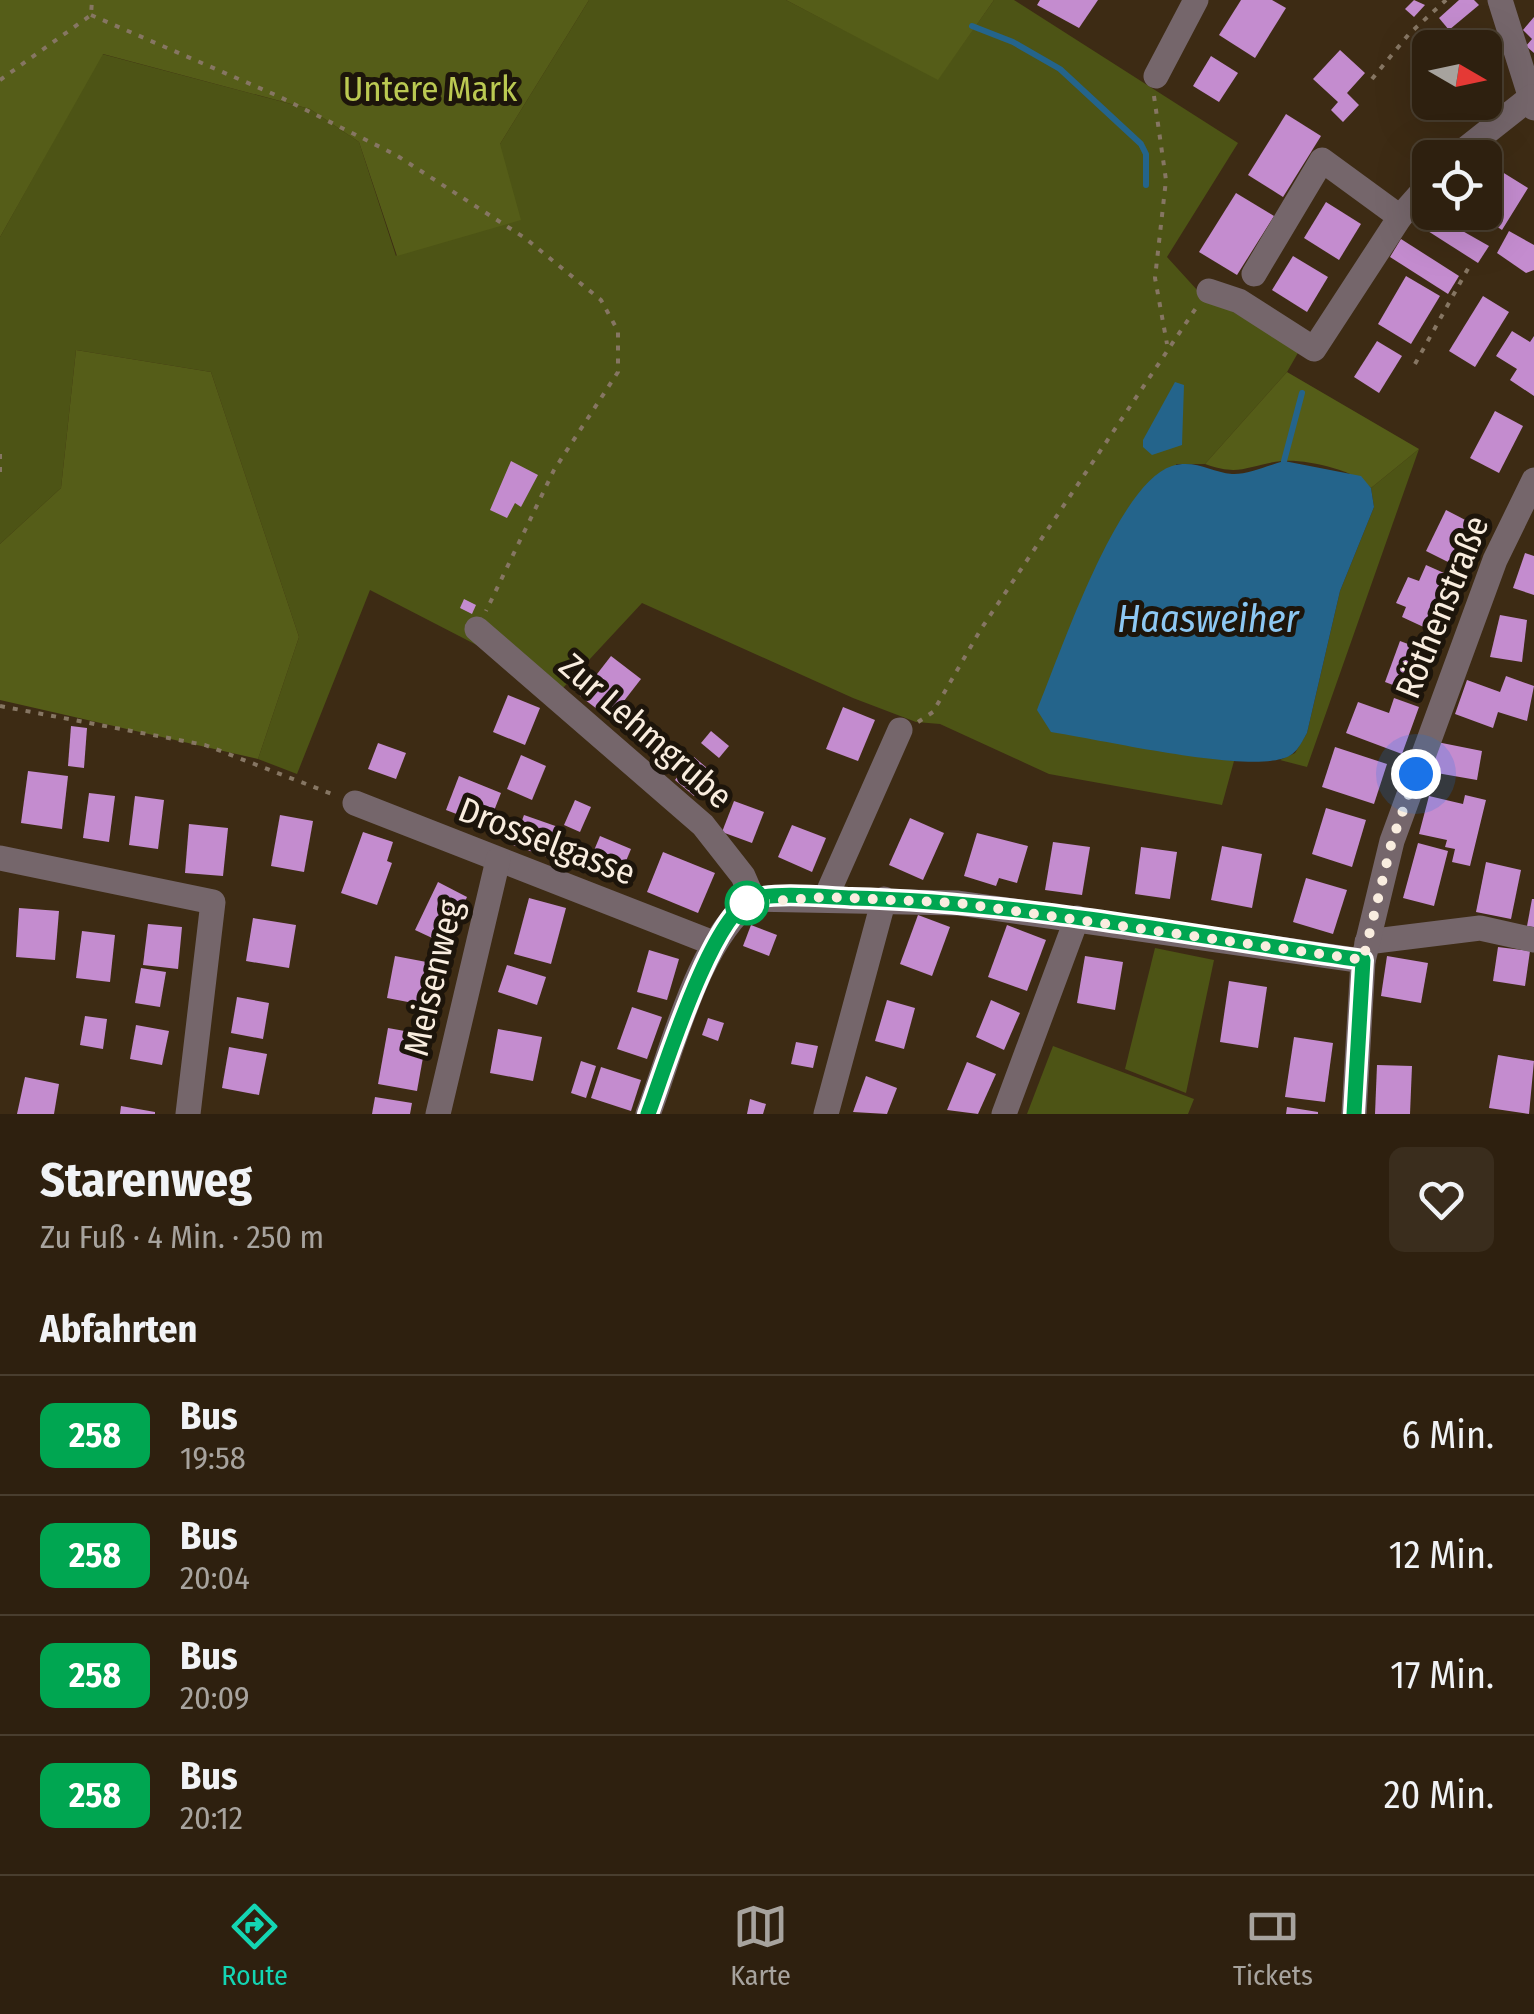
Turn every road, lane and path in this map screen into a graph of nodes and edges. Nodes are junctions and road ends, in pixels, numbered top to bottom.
1 (92, 0) edge
2 (1446, 0) edge
3 (1500, 0) edge
4 (1190, 2) edge
5 (92, 15) junction
6 (1156, 76) joint
7 (1372, 79) dead end
8 (0, 80) edge
9 (1532, 102) edge
10 (1479, 140) edge
11 (1412, 204) edge
12 (1400, 217) junction
13 (1470, 266) dead end
14 (1254, 274) dead end
15 (1209, 291) joint
16 (1168, 345) junction
17 (1415, 364) dead end
18 (0, 454) edge
19 (0, 472) edge
20 (1534, 480) edge
21 (477, 629) joint
22 (0, 706) edge
23 (900, 730) joint
24 (355, 803) joint
25 (0, 858) edge
26 (498, 860) junction
27 (826, 897) junction
28 (753, 899) junction
29 (884, 899) junction
30 (1077, 918) junction
31 (1534, 940) edge
32 (713, 943) junction
33 (1365, 951) junction
34 (188, 1114) edge
35 (438, 1114) edge
36 (648, 1114) edge
37 (826, 1114) edge
38 (1004, 1114) edge
39 (1354, 1114) edge

1 - 5 path
2 - 7 path
3 - 9 street
4 - 6 street
5 - 8 path
5 - 21 path
6 - 16 path
9 - 10 street
11 - 12 street
12 - 14 street
12 - 15 street
13 - 17 path
15 - 16 path
16 - 23 path
18 - 19 path
20 - 33 street, Röthenstraße
21 - 28 street, Zur Lehmgrube
22 - 24 path
23 - 27 street
24 - 26 street, Drosselgasse
25 - 34 street
26 - 32 street, Drosselgasse
26 - 35 street, Meisenweg
27 - 28 street
27 - 29 street
28 - 32 street
29 - 30 street
29 - 37 street
30 - 33 street
30 - 38 street
31 - 33 street
32 - 36 street
33 - 39 street, Röthenstraße

